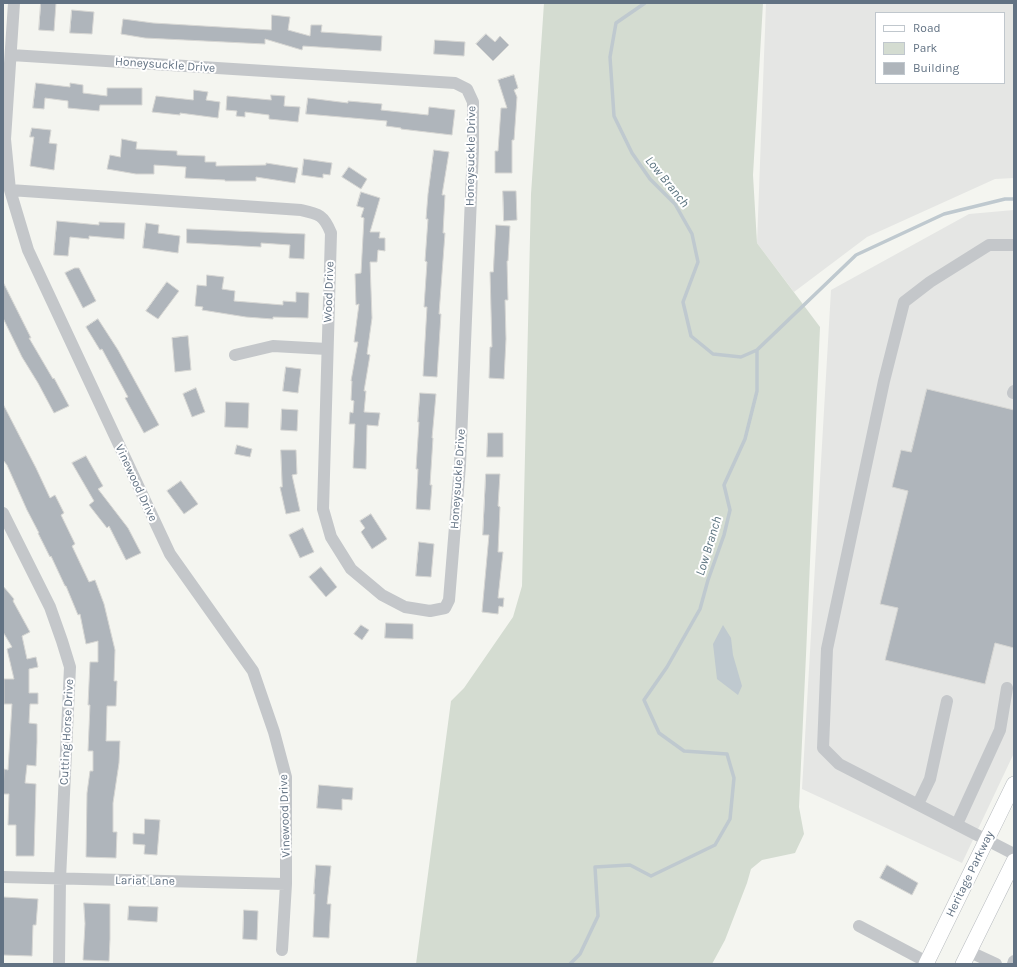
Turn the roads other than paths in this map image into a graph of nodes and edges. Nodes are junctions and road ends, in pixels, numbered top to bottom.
1 (14, 3) edge
2 (11, 55) junction
3 (10, 190) junction
4 (1014, 245) edge
5 (327, 349) junction
6 (235, 355) dead end
7 (3, 513) edge
8 (445, 608) joint
9 (1007, 688) dead end
10 (947, 701) dead end
11 (1014, 784) edge
12 (918, 804) junction
13 (957, 824) junction
14 (987, 840) junction
15 (1014, 854) edge
16 (1014, 861) edge
17 (3, 877) edge
18 (60, 879) junction
19 (286, 884) junction
20 (859, 926) dead end
21 (282, 950) dead end
22 (966, 958) edge
23 (1014, 961) edge
24 (926, 963) edge
25 (59, 964) edge
26 (996, 964) edge
27 (1013, 964) edge

1 - 2 street, Vinewood Drive
2 - 3 street, Vinewood Drive
2 - 8 street, Honeysuckle Drive
3 - 5 street, Wood Drive
3 - 19 street, Vinewood Drive
4 - 12 street
5 - 6 street
5 - 8 street, Wood Drive
7 - 18 street, Cutting Horse Drive
9 - 13 street
10 - 12 street
11 - 14 main road, Heritage Parkway
12 - 13 street
13 - 14 street
14 - 15 street
14 - 24 main road, Heritage Parkway
16 - 22 main road
17 - 18 street, Lariat Lane
18 - 19 street, Lariat Lane
18 - 25 street, Cutting Horse Drive
19 - 21 street, Vinewood Drive
20 - 24 street
22 - 26 street
23 - 27 street

